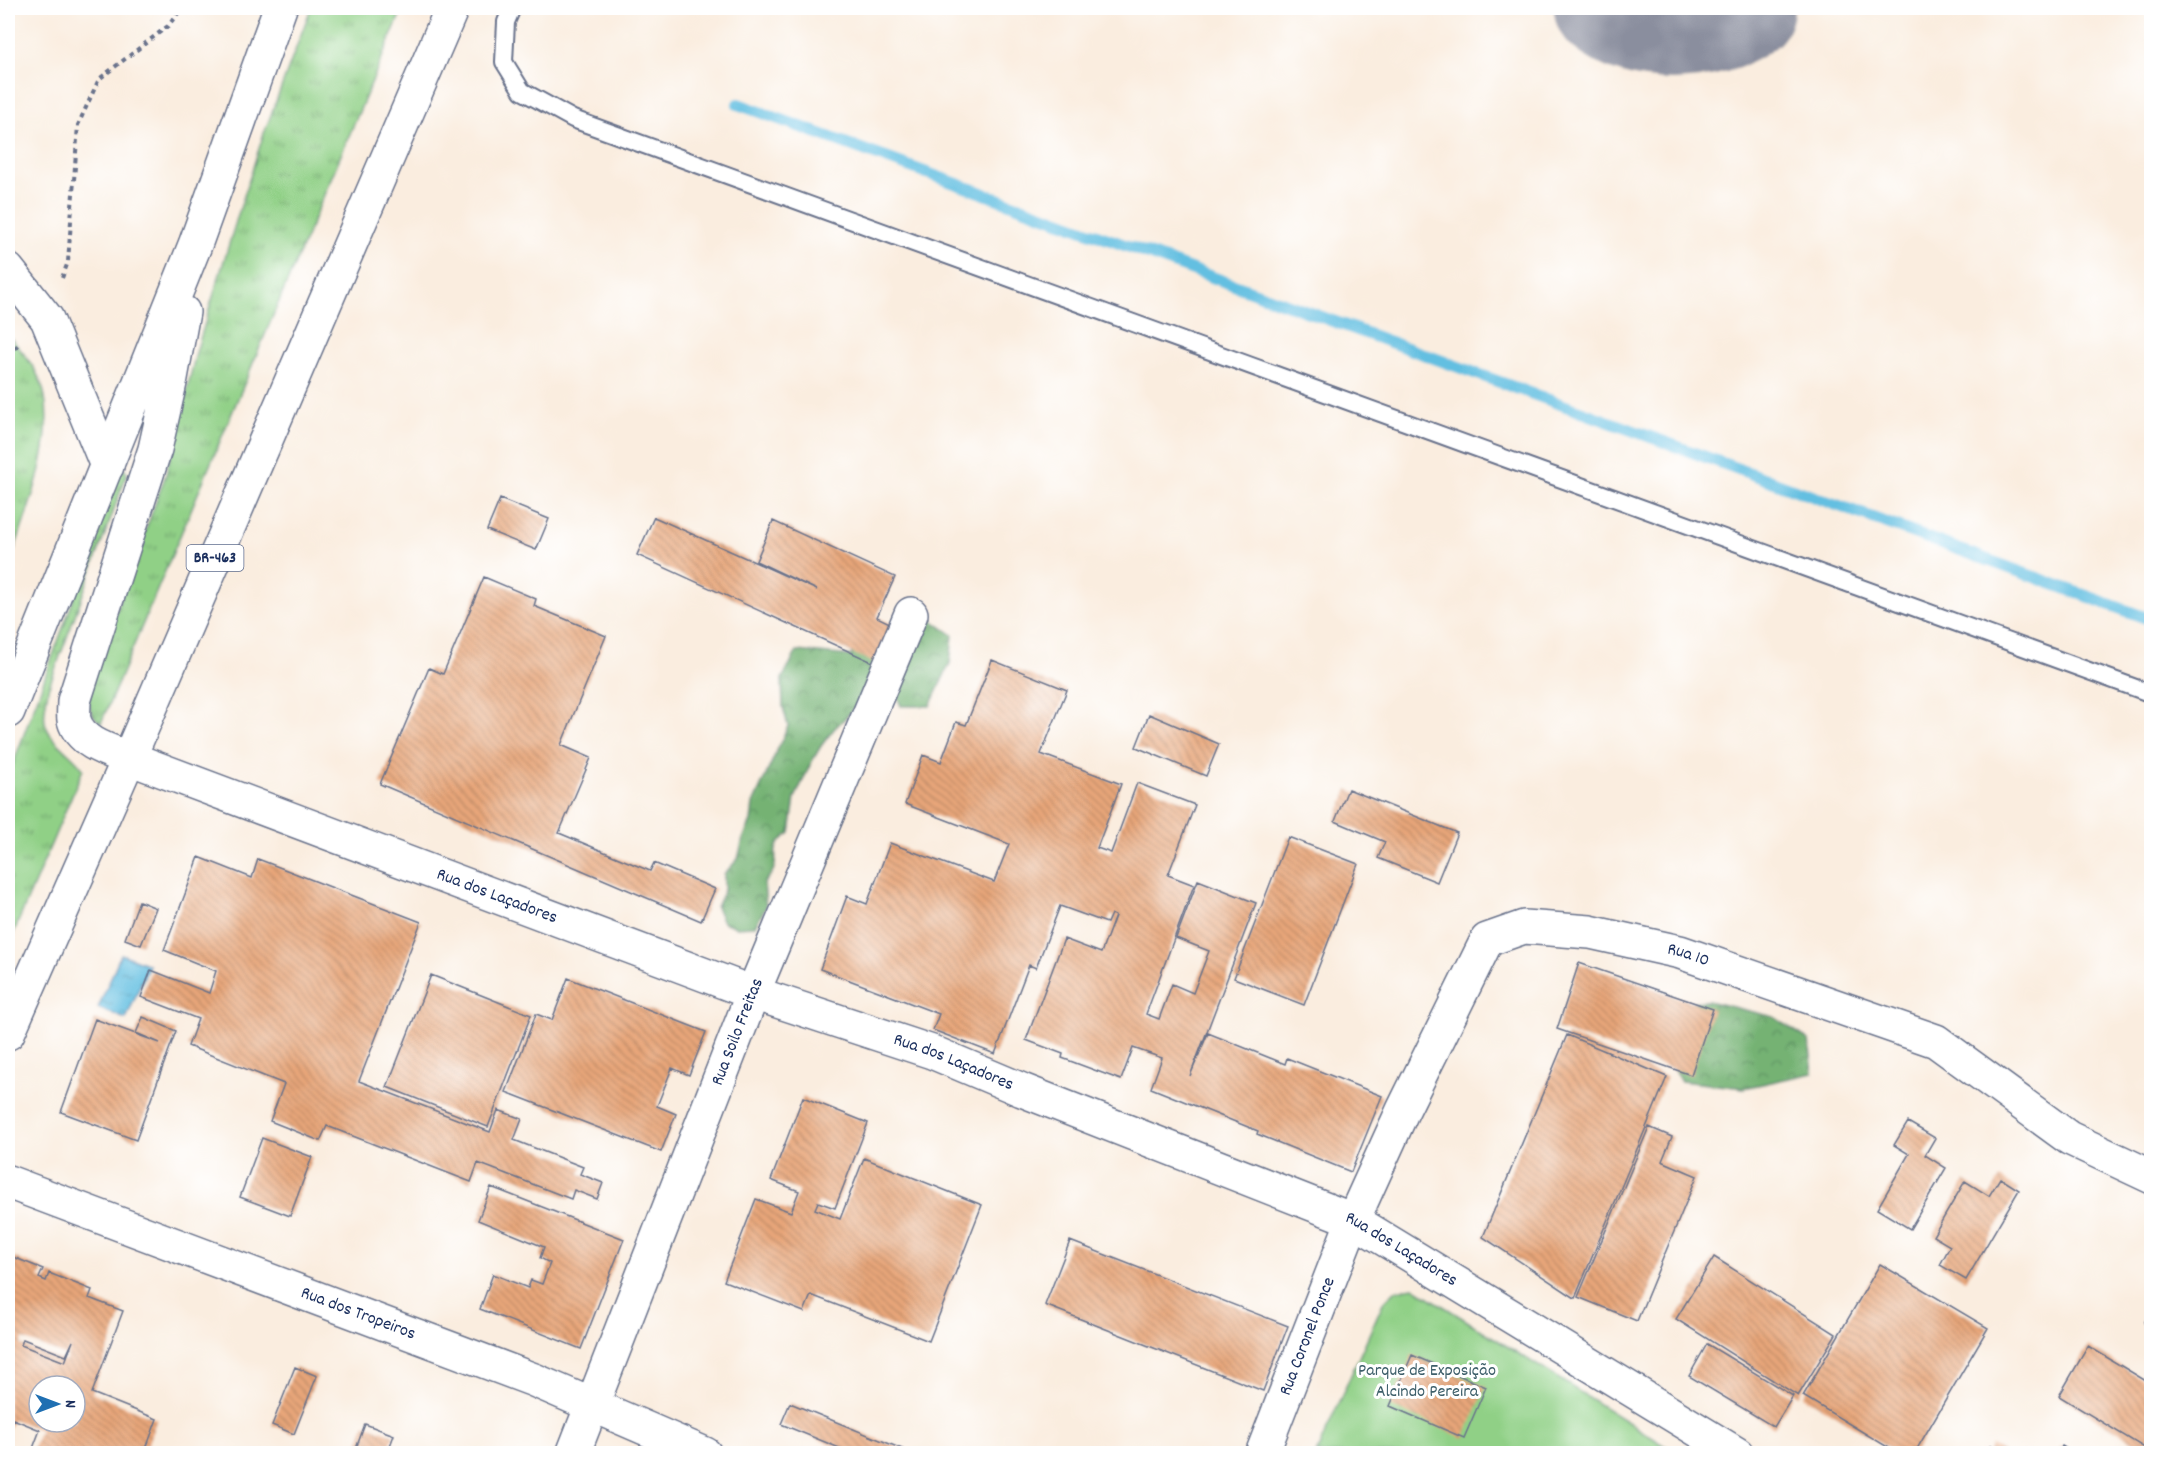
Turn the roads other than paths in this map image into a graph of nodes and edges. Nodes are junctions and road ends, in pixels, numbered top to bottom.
1 (280, 8) edge
2 (453, 8) edge
3 (512, 8) edge
4 (195, 245) junction
5 (8, 270) edge
6 (107, 466) junction
7 (911, 614) dead end
8 (2151, 694) edge
9 (8, 711) edge
10 (129, 758) junction
11 (753, 993) junction
12 (8, 1033) edge
13 (2151, 1177) edge
14 (8, 1182) edge
15 (1353, 1220) junction
16 (592, 1406) junction
17 (573, 1454) edge
18 (705, 1454) edge
19 (1262, 1454) edge
20 (1737, 1454) edge

1 - 4 main road
2 - 10 main road, BR-463
3 - 8 lane
4 - 6 main road
4 - 10 main road, Rua dos Laçadores
5 - 6 main road
6 - 9 main road
7 - 11 main road, Rua Soilo Freitas
10 - 11 main road, Rua dos Laçadores
10 - 12 main road, BR-463
11 - 15 main road, Rua dos Laçadores
11 - 16 main road, Rua Soilo Freitas
13 - 15 main road, Rua 10
14 - 16 main road, Rua dos Tropeiros
15 - 19 main road, Rua Coronel Ponce
15 - 20 main road, Rua dos Laçadores
16 - 17 main road, Rua Soilo Freitas
16 - 18 main road, Rua dos Tropeiros

